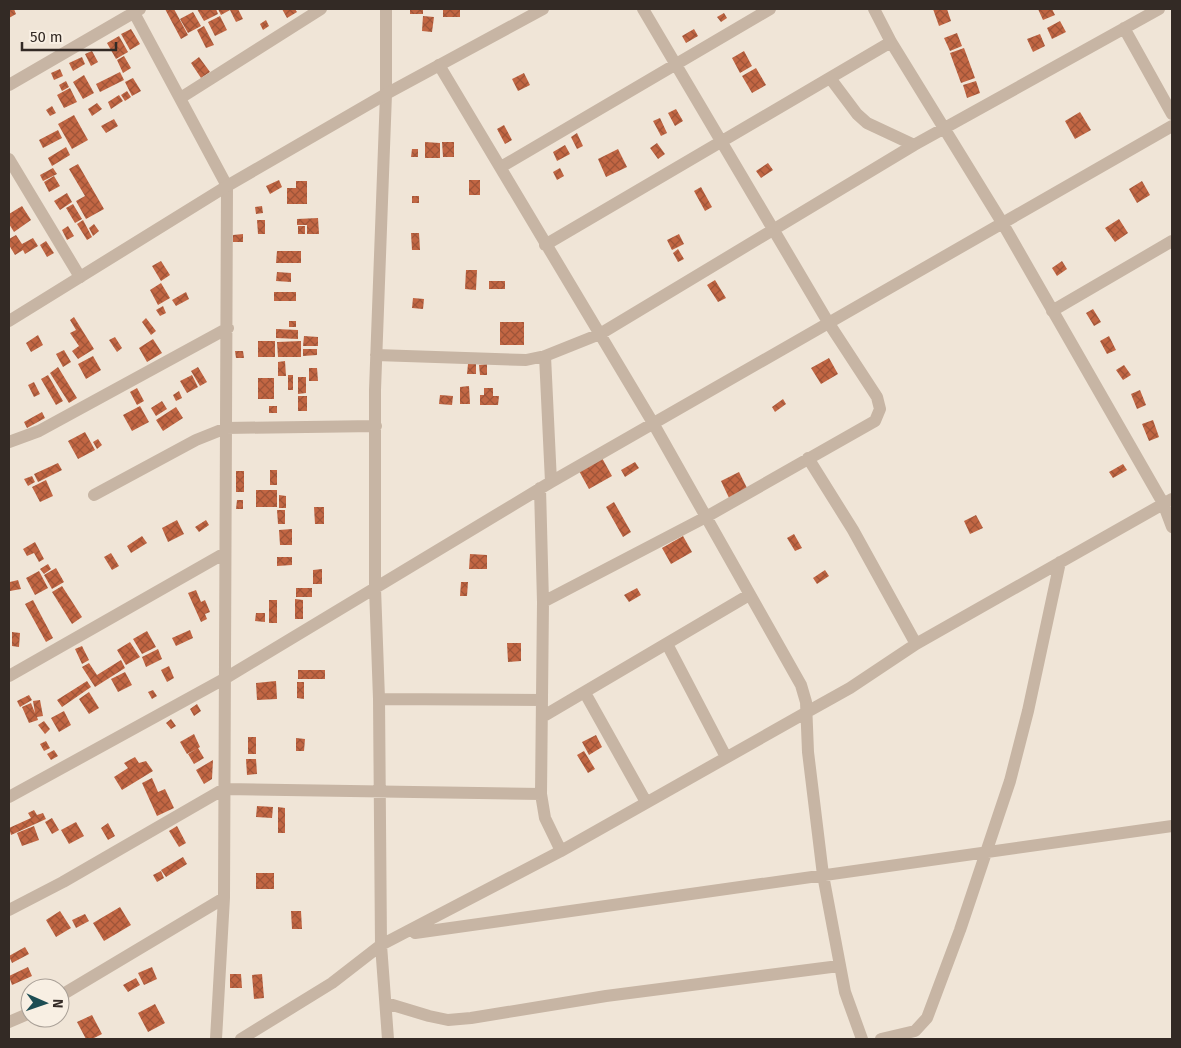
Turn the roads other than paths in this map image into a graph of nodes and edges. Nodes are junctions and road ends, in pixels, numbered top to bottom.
1 (321, 9) edge
2 (386, 9) edge
3 (543, 9) edge
4 (643, 9) edge
5 (770, 9) edge
6 (874, 9) edge
7 (1159, 9) edge
8 (136, 10) edge
9 (526, 14) edge
10 (1124, 28) junction
11 (891, 42) junction
12 (676, 62) junction
13 (438, 65) junction
14 (830, 78) junction
15 (9, 85) edge
16 (386, 94) junction
17 (182, 97) junction
18 (1172, 114) edge
19 (1172, 126) edge
20 (946, 129) junction
21 (721, 140) junction
22 (914, 145) junction
23 (9, 159) edge
24 (501, 167) junction
25 (227, 186) junction
26 (1003, 224) junction
27 (774, 230) junction
28 (1172, 241) edge
29 (545, 245) junction
30 (80, 277) junction
31 (1052, 311) junction
32 (9, 322) edge
33 (828, 322) junction
34 (228, 328) junction
35 (600, 334) junction
36 (376, 355) junction
37 (545, 356) junction
38 (653, 423) junction
39 (376, 426) junction
40 (226, 428) junction
41 (9, 442) edge
42 (808, 458) junction
43 (545, 485) junction
44 (94, 495) dead end
45 (1168, 501) edge
46 (706, 516) junction
47 (1172, 527) edge
48 (225, 553) junction
49 (1060, 562) junction
50 (375, 588) junction
51 (749, 595) junction
52 (543, 602) junction
53 (667, 644) junction
54 (916, 644) junction
55 (9, 676) edge
56 (224, 679) junction
57 (585, 693) junction
58 (379, 699) junction
59 (542, 700) junction
60 (807, 712) junction
61 (542, 717) junction
62 (726, 757) junction
63 (224, 789) junction
64 (379, 790) junction
65 (540, 794) junction
66 (9, 797) edge
67 (646, 802) junction
68 (1172, 826) edge
69 (561, 851) junction
70 (986, 852) junction
71 (823, 875) junction
72 (224, 898) junction
73 (9, 910) edge
74 (403, 935) junction
75 (381, 945) junction
76 (839, 966) junction
77 (70, 990) edge
78 (386, 1003) junction
79 (216, 1039) edge
80 (241, 1039) edge
81 (388, 1039) edge
82 (862, 1039) edge
83 (881, 1039) edge

1 - 17 street
2 - 16 street
3 - 9 street
4 - 12 street
5 - 12 street
6 - 11 street
7 - 10 street
8 - 15 street
8 - 17 street
9 - 13 street
10 - 18 street
10 - 20 street
11 - 14 street
11 - 20 street
12 - 21 street
12 - 24 street
13 - 16 street
13 - 24 street
14 - 21 street
14 - 22 street
16 - 25 street
16 - 36 street
17 - 25 street
19 - 26 street
20 - 22 street
20 - 26 street
21 - 27 street
21 - 29 street
22 - 27 street
23 - 30 street
24 - 29 street
25 - 30 street
25 - 34 street
26 - 31 street
26 - 33 street
27 - 33 street
27 - 35 street
28 - 31 street
29 - 35 street
30 - 32 street
31 - 45 street
33 - 38 street
33 - 42 street
34 - 40 street
34 - 41 street
35 - 37 street
35 - 38 street
36 - 37 street
36 - 39 street
37 - 43 street
38 - 43 street
38 - 46 street
39 - 40 street
39 - 50 street
40 - 44 street
40 - 48 street
42 - 46 street
42 - 54 street
43 - 50 street
43 - 52 street
45 - 47 street
45 - 49 street
46 - 51 street
46 - 52 street
48 - 55 street
48 - 56 street
49 - 54 street
49 - 70 street
50 - 56 street
50 - 58 street
51 - 53 street
51 - 60 street
52 - 59 street
53 - 57 street
53 - 62 street
54 - 60 street
56 - 63 street
56 - 66 street
57 - 61 street
57 - 67 street
58 - 59 street
58 - 64 street
59 - 61 street
60 - 62 street
60 - 71 street
61 - 65 street
62 - 67 street
63 - 64 street
63 - 72 street
63 - 73 street
64 - 65 street
64 - 75 street
65 - 69 street
67 - 69 street
68 - 70 street
69 - 74 street
70 - 71 street
70 - 83 street
71 - 74 street
71 - 76 street
72 - 77 street
72 - 79 street
74 - 75 street
75 - 78 street
75 - 80 street
76 - 78 street
76 - 82 street
78 - 81 street

